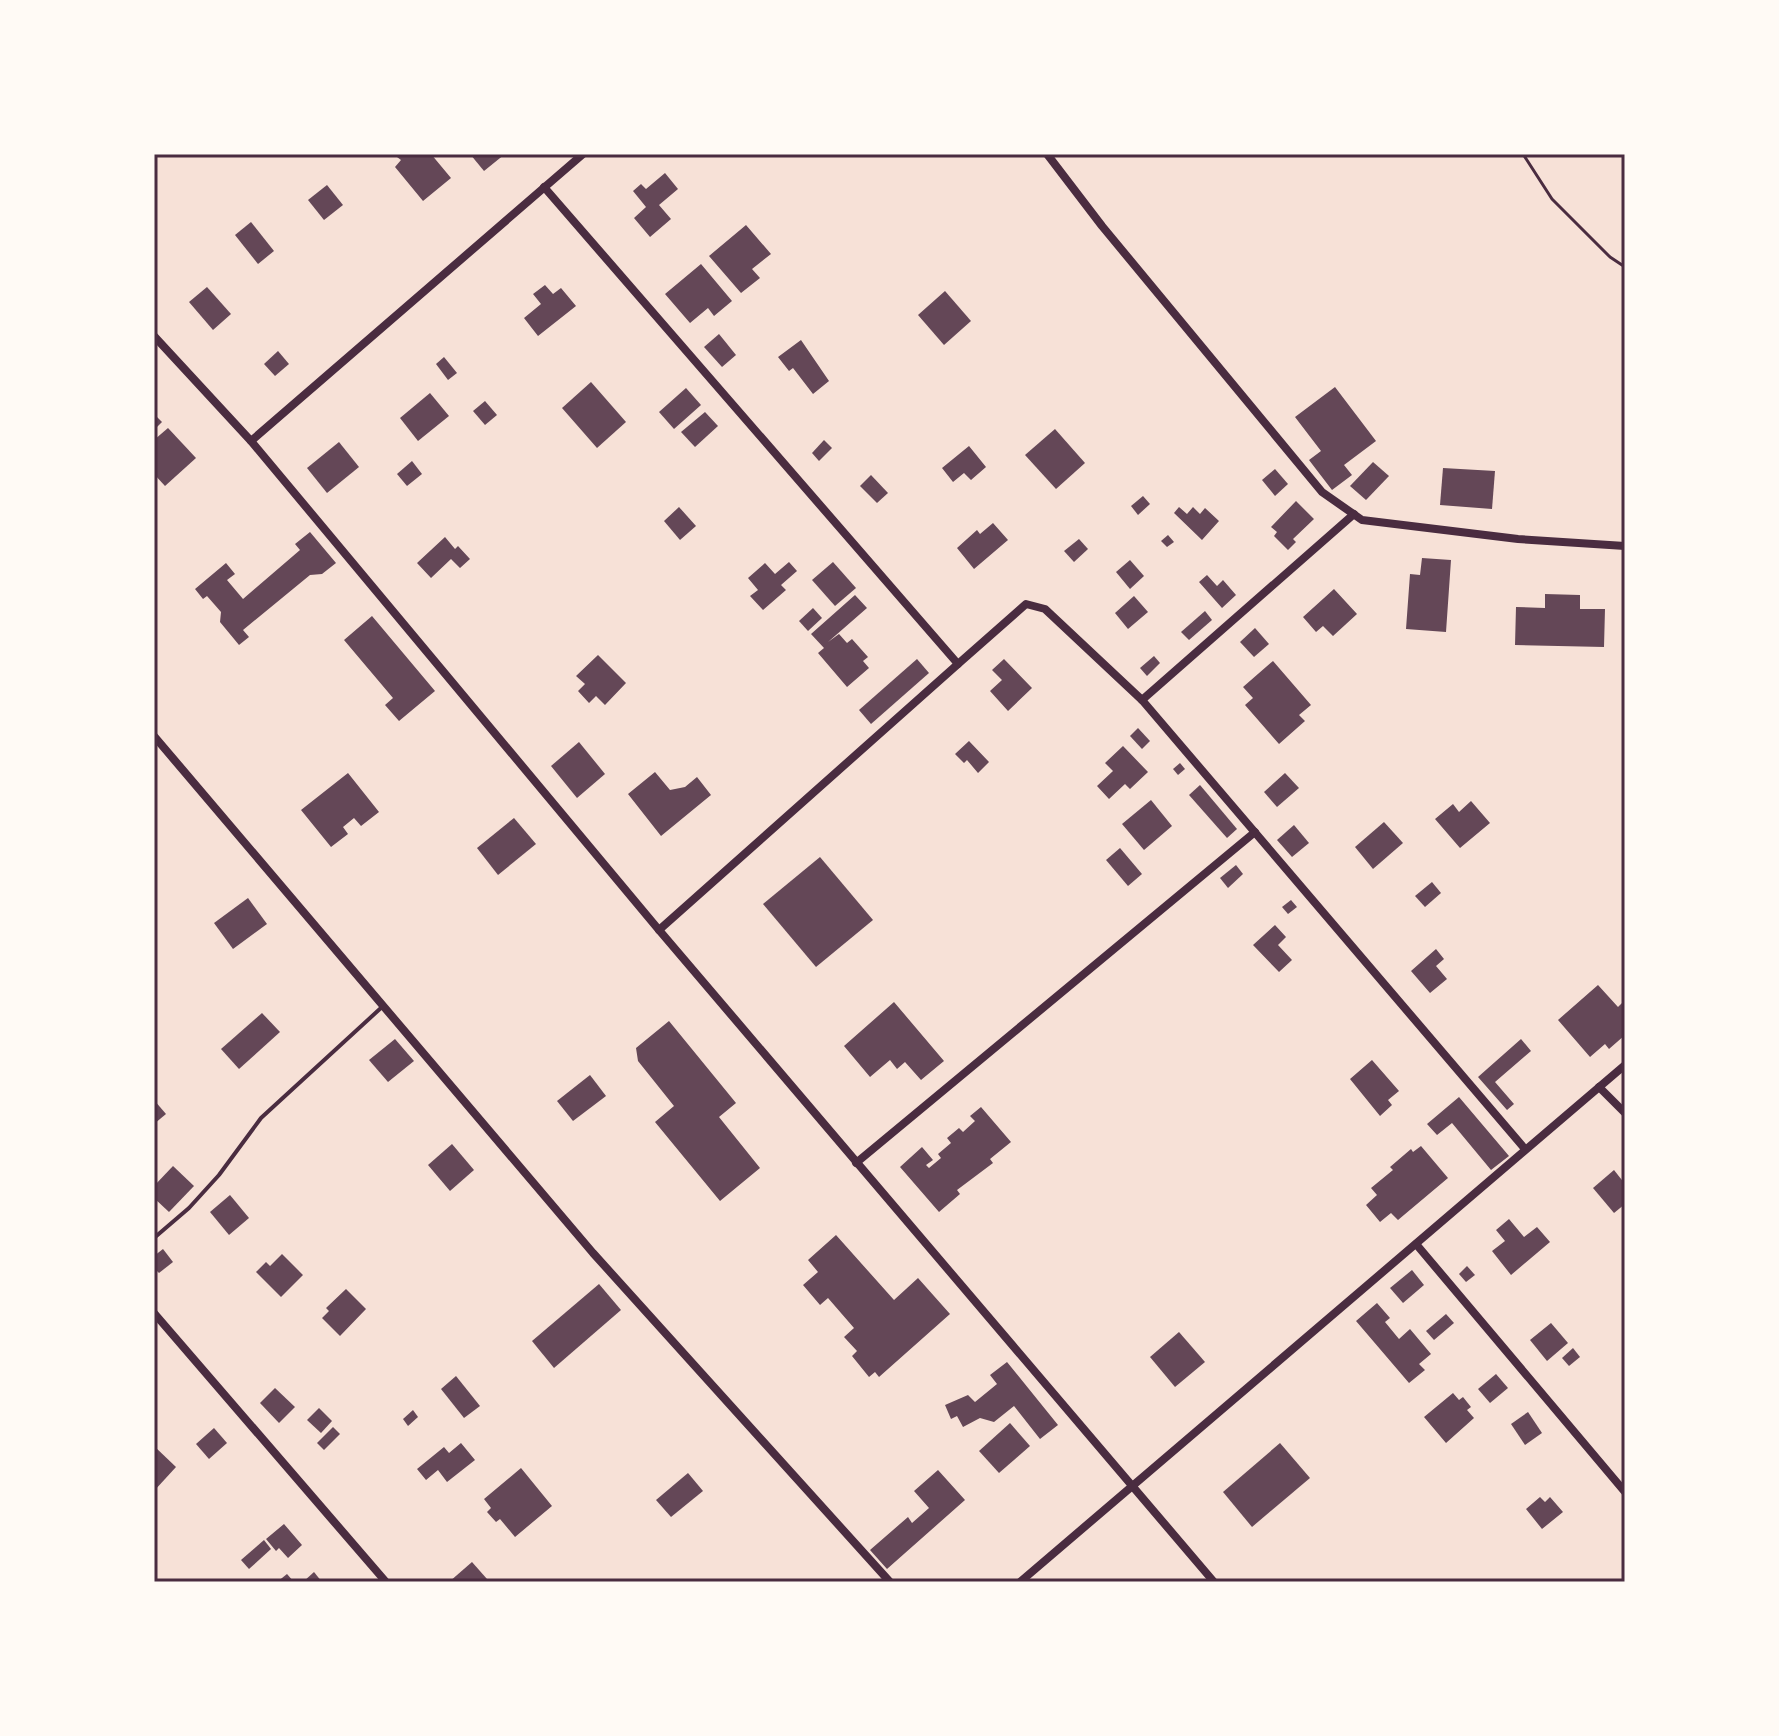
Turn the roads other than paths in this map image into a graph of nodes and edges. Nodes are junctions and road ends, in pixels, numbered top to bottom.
1 (583, 154) edge
2 (1047, 154) edge
3 (544, 187) junction
4 (154, 336) edge
5 (251, 441) junction
6 (1354, 514) junction
7 (1625, 546) edge
8 (958, 664) junction
9 (1142, 700) junction
10 (154, 736) edge
11 (1255, 832) junction
12 (659, 930) junction
13 (382, 1007) junction
14 (1625, 1065) edge
15 (1599, 1087) junction
16 (1625, 1113) edge
17 (1525, 1149) junction
18 (856, 1163) junction
19 (154, 1238) edge
20 (1416, 1244) junction
21 (154, 1313) edge
22 (1134, 1485) junction
23 (1625, 1492) edge
24 (386, 1582) edge
25 (890, 1582) edge
26 (1020, 1582) edge
27 (1214, 1582) edge

1 - 3 street
2 - 6 street
3 - 5 street
3 - 8 street
4 - 5 street
5 - 12 street
6 - 7 street
6 - 9 street
8 - 9 street
8 - 12 street
9 - 11 street
10 - 13 street
11 - 17 street
11 - 18 street
12 - 18 street
13 - 19 lane
13 - 25 street
14 - 15 street
15 - 16 street
15 - 17 street
17 - 20 street
18 - 22 street
20 - 22 street
20 - 23 street
21 - 24 street
22 - 26 street
22 - 27 street

